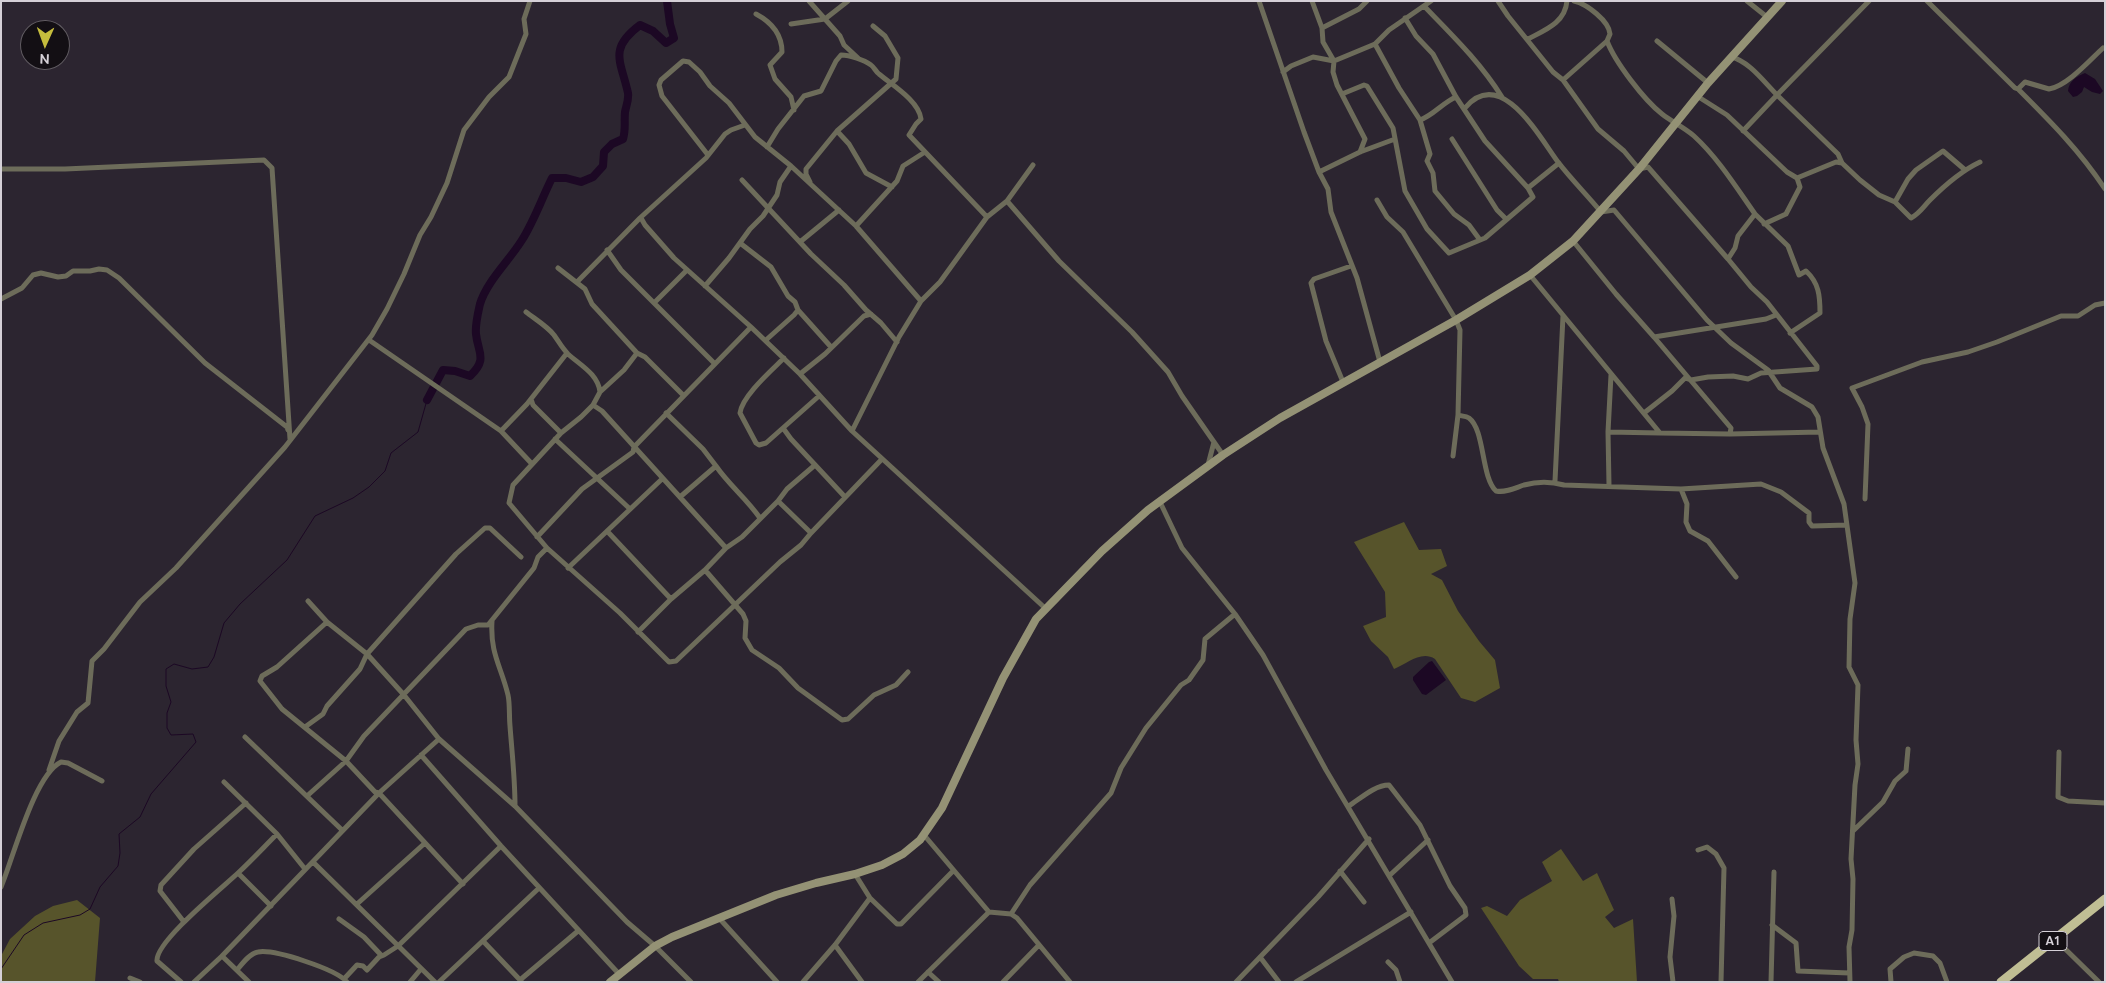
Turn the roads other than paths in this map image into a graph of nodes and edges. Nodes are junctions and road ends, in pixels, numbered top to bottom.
1 (530, 1) edge
2 (809, 1) edge
3 (848, 1) edge
4 (1260, 1) edge
5 (1312, 1) edge
6 (1367, 1) edge
7 (1431, 1) edge
8 (1498, 1) edge
9 (1567, 1) edge
10 (1574, 1) edge
11 (1747, 1) edge
12 (1782, 1) edge
13 (1869, 1) edge
14 (1928, 1) edge
15 (1424, 6) junction
16 (756, 14) dead end
17 (1767, 17) junction
18 (1405, 18) junction
19 (825, 19) junction
20 (791, 24) dead end
21 (873, 26) dead end
22 (1322, 28) junction
23 (1528, 40) junction
24 (1607, 41) junction
25 (1657, 41) dead end
26 (844, 44) junction
27 (1375, 44) junction
28 (2103, 48) dead end
29 (841, 55) junction
30 (1731, 57) junction
31 (860, 60) junction
32 (1334, 61) junction
33 (1283, 72) junction
34 (1563, 80) junction
35 (893, 83) junction
36 (1708, 83) junction
37 (2018, 89) junction
38 (1342, 94) junction
39 (1777, 95) junction
40 (1697, 96) junction
41 (1456, 97) junction
42 (1502, 97) junction
43 (1465, 108) junction
44 (794, 110) junction
45 (1420, 120) junction
46 (1676, 122) junction
47 (745, 125) junction
48 (837, 131) junction
49 (1743, 131) junction
50 (1395, 139) junction
51 (1452, 139) dead end
52 (766, 147) junction
53 (925, 152) junction
54 (1360, 152) junction
55 (708, 155) junction
56 (1980, 162) dead end
57 (1559, 163) junction
58 (1842, 163) junction
59 (791, 166) junction
60 (1033, 166) dead end
61 (1, 169) edge
62 (1639, 169) junction
63 (1964, 169) junction
64 (1319, 172) junction
65 (1797, 178) junction
66 (742, 180) dead end
67 (811, 185) junction
68 (892, 187) junction
69 (1528, 188) junction
70 (2105, 189) edge
71 (1377, 200) dead end
72 (1007, 201) junction
73 (1895, 202) junction
74 (769, 207) junction
75 (839, 210) junction
76 (1601, 212) junction
77 (1755, 214) junction
78 (987, 217) junction
79 (641, 218) junction
80 (1506, 219) junction
81 (1764, 224) junction
82 (856, 226) junction
83 (1480, 240) junction
84 (1573, 241) junction
85 (800, 242) junction
86 (740, 243) junction
87 (607, 250) junction
88 (1728, 258) junction
89 (1351, 266) junction
90 (558, 268) dead end
91 (687, 270) junction
92 (1530, 275) junction
93 (577, 282) junction
94 (705, 286) junction
95 (1, 299) edge
96 (921, 301) junction
97 (654, 302) junction
98 (2105, 303) edge
99 (798, 310) junction
100 (526, 312) dead end
101 (868, 312) junction
102 (1776, 315) junction
103 (1563, 316) junction
104 (1456, 320) junction
105 (751, 326) junction
106 (1716, 328) junction
107 (1790, 332) junction
108 (1654, 337) junction
109 (369, 340) junction
110 (766, 340) junction
111 (896, 342) junction
112 (831, 347) junction
113 (567, 353) junction
114 (637, 353) junction
115 (784, 358) junction
116 (1380, 362) junction
117 (715, 364) junction
118 (1771, 372) junction
119 (800, 374) junction
120 (1611, 374) junction
121 (1691, 380) junction
122 (1343, 382) junction
123 (602, 388) junction
124 (683, 395) junction
125 (820, 396) junction
126 (592, 404) junction
127 (530, 405) junction
128 (666, 413) junction
129 (1644, 413) junction
130 (1458, 416) junction
131 (783, 428) junction
132 (501, 431) junction
133 (852, 432) junction
134 (1608, 432) junction
135 (1820, 432) junction
136 (561, 433) junction
137 (1660, 433) junction
138 (1730, 434) junction
139 (554, 439) junction
140 (290, 440) junction
141 (1214, 442) junction
142 (634, 447) junction
143 (1223, 455) junction
144 (1453, 456) dead end
145 (882, 459) junction
146 (532, 464) junction
147 (815, 464) junction
148 (716, 466) junction
149 (1208, 466) junction
150 (596, 478) junction
151 (662, 479) junction
152 (1555, 481) junction
153 (1609, 485) junction
154 (1681, 488) junction
155 (845, 497) junction
156 (680, 498) junction
157 (1865, 499) dead end
158 (778, 501) junction
159 (1160, 502) junction
160 (630, 509) junction
161 (760, 518) junction
162 (1847, 525) junction
163 (607, 532) junction
164 (811, 532) junction
165 (537, 537) junction
166 (547, 548) junction
167 (726, 548) junction
168 (521, 557) dead end
169 (568, 568) junction
170 (705, 570) junction
171 (1736, 577) dead end
172 (671, 599) junction
173 (308, 601) dead end
174 (735, 605) junction
175 (1045, 608) junction
176 (1235, 614) junction
177 (492, 621) junction
178 (327, 622) junction
179 (638, 632) junction
180 (367, 654) junction
181 (908, 672) dead end
182 (404, 695) junction
183 (305, 726) junction
184 (245, 737) dead end
185 (439, 739) junction
186 (1908, 749) dead end
187 (2058, 752) dead end
188 (421, 755) junction
189 (346, 761) junction
190 (50, 770) junction
191 (102, 781) dead end
192 (224, 782) dead end
193 (379, 793) junction
194 (307, 796) junction
195 (2105, 802) edge
196 (246, 803) junction
197 (515, 806) junction
198 (1349, 806) junction
199 (342, 830) junction
200 (1853, 832) junction
201 (277, 834) junction
202 (924, 835) junction
203 (1369, 839) junction
204 (1428, 840) junction
205 (424, 842) junction
206 (501, 846) junction
207 (1698, 850) dead end
208 (313, 862) junction
209 (306, 869) junction
210 (1340, 870) junction
211 (953, 871) junction
212 (1774, 872) dead end
213 (238, 873) junction
214 (855, 874) junction
215 (1390, 875) junction
216 (463, 884) junction
217 (1, 887) edge
218 (539, 888) junction
219 (870, 898) junction
220 (1672, 898) dead end
221 (2105, 899) edge
222 (1364, 902) dead end
223 (357, 904) junction
224 (270, 906) junction
225 (989, 912) junction
226 (1412, 912) junction
227 (1011, 914) junction
228 (719, 918) junction
229 (339, 919) dead end
230 (184, 922) junction
231 (1772, 925) junction
232 (578, 931) junction
233 (2055, 939) junction
234 (483, 941) junction
235 (1429, 943) junction
236 (835, 945) junction
237 (398, 946) junction
238 (655, 946) junction
239 (1038, 946) junction
240 (222, 956) junction
241 (381, 956) junction
242 (1260, 957) junction
243 (1388, 962) dead end
244 (421, 969) junction
245 (237, 970) junction
246 (928, 972) junction
247 (1849, 973) junction
248 (619, 974) junction
249 (130, 978) dead end
250 (345, 980) edge
251 (520, 981) edge
252 (1449, 981) edge
253 (140, 982) edge
254 (181, 982) edge
255 (194, 982) edge
256 (249, 982) edge
257 (410, 982) edge
258 (435, 982) edge
259 (439, 982) edge
260 (610, 982) edge
261 (691, 982) edge
262 (778, 982) edge
263 (803, 982) edge
264 (862, 982) edge
265 (918, 982) edge
266 (939, 982) edge
267 (1004, 982) edge
268 (1070, 982) edge
269 (1236, 982) edge
270 (1279, 982) edge
271 (1296, 982) edge
272 (1400, 982) edge
273 (1673, 982) edge
274 (1721, 982) edge
275 (1771, 982) edge
276 (1850, 982) edge
277 (1891, 982) edge
278 (1947, 982) edge
279 (2000, 982) edge
280 (2099, 982) edge

1 - 109 street
2 - 19 street
3 - 19 street
4 - 33 street
5 - 22 street
6 - 22 street
7 - 15 street
8 - 23 street
9 - 23 street
10 - 24 street
11 - 17 street
12 - 17 main road
13 - 39 street
14 - 37 street
15 - 18 street
15 - 42 street
16 - 44 street
17 - 30 main road
18 - 27 street
18 - 41 street
19 - 20 street
19 - 26 street
21 - 35 street
22 - 32 street
23 - 34 street
24 - 34 street
24 - 46 street
25 - 36 street
26 - 29 street
26 - 31 street
27 - 32 street
27 - 45 street
28 - 37 street
29 - 31 street
29 - 44 street
30 - 36 main road
30 - 39 street
31 - 35 street
32 - 33 street
32 - 38 street
33 - 64 street
34 - 62 street
35 - 48 street
35 - 53 street
36 - 40 main road
37 - 70 street
38 - 50 street
38 - 54 street
39 - 49 street
39 - 58 street
40 - 46 main road
40 - 49 street
41 - 43 street
41 - 45 street
42 - 43 street
42 - 57 street
43 - 69 street
44 - 52 street
45 - 83 street
46 - 62 main road
46 - 77 street
47 - 52 street
47 - 55 street
47 - 55 street
48 - 67 street
48 - 68 street
49 - 65 street
50 - 54 street
50 - 83 street
51 - 80 street
52 - 59 street
53 - 68 street
53 - 78 street
54 - 64 street
55 - 79 street
56 - 63 street
57 - 69 street
57 - 76 street
58 - 65 street
58 - 73 street
59 - 67 street
59 - 74 street
60 - 72 street
61 - 140 street
62 - 76 main road
62 - 88 street
63 - 73 street
63 - 73 street
64 - 89 street
65 - 81 street
66 - 74 street
67 - 75 street
68 - 82 street
69 - 80 street
71 - 104 street
72 - 78 street
72 - 141 street
74 - 85 street
74 - 86 street
75 - 82 street
75 - 85 street
76 - 84 main road
76 - 106 street
77 - 81 street
77 - 88 street
78 - 96 street
79 - 87 street
79 - 91 street
80 - 83 street
81 - 107 street
82 - 96 street
84 - 92 main road
84 - 108 street
85 - 101 street
86 - 94 street
86 - 99 street
87 - 93 street
87 - 97 street
88 - 102 street
89 - 116 street
89 - 122 street
90 - 93 street
91 - 94 street
91 - 97 street
92 - 103 street
92 - 104 main road
93 - 114 street
94 - 105 street
95 - 140 street
96 - 111 street
97 - 117 street
98 - 157 street
99 - 110 street
99 - 112 street
100 - 113 street
101 - 111 street
101 - 112 street
102 - 106 street
102 - 107 street
103 - 120 street
103 - 152 street
104 - 116 main road
104 - 130 street
105 - 110 street
105 - 117 street
106 - 108 street
106 - 118 street
107 - 118 street
108 - 121 street
109 - 132 street
109 - 140 street
110 - 115 street
111 - 133 street
112 - 119 street
113 - 123 street
113 - 127 street
114 - 123 street
114 - 124 street
115 - 119 street
115 - 131 street
116 - 122 main road
117 - 124 street
118 - 121 street
118 - 135 street
119 - 125 street
120 - 129 street
120 - 134 street
121 - 129 street
121 - 138 street
122 - 143 main road
123 - 126 street
124 - 128 street
125 - 131 street
125 - 133 street
126 - 136 street
126 - 142 street
127 - 132 street
127 - 136 street
128 - 142 street
128 - 148 street
129 - 137 street
130 - 144 street
130 - 152 street
131 - 147 street
132 - 146 street
133 - 145 street
134 - 137 street
134 - 153 street
135 - 138 street
135 - 162 street
136 - 139 street
137 - 138 street
139 - 146 street
139 - 150 street
140 - 190 street
141 - 143 street
141 - 149 street
142 - 150 street
142 - 151 street
143 - 149 main road
145 - 155 street
145 - 175 street
146 - 165 street
147 - 155 street
147 - 158 street
148 - 156 street
148 - 161 street
149 - 159 main road
150 - 160 street
150 - 165 street
151 - 156 street
151 - 160 street
152 - 153 street
153 - 154 street
154 - 162 street
154 - 171 street
155 - 164 street
156 - 167 street
158 - 161 street
158 - 164 street
159 - 175 main road
159 - 176 street
160 - 163 street
161 - 167 street
162 - 200 street
163 - 169 street
163 - 172 street
164 - 174 street
165 - 166 street
166 - 169 street
166 - 177 street
167 - 170 street
168 - 180 street
169 - 179 street
170 - 172 street
170 - 174 street
172 - 179 street
173 - 178 street
174 - 179 street
174 - 181 street
175 - 202 main road
176 - 198 street
176 - 227 street
177 - 182 street
177 - 197 street
178 - 180 street
178 - 183 street
180 - 182 street
180 - 183 street
182 - 185 street
182 - 189 street
183 - 189 street
184 - 194 street
185 - 188 street
185 - 197 street
186 - 200 street
187 - 195 street
188 - 193 street
188 - 206 street
189 - 193 street
189 - 194 street
190 - 191 street
190 - 217 street
192 - 196 street
193 - 199 street
193 - 205 street
194 - 199 street
196 - 201 street
196 - 230 street
197 - 238 street
198 - 203 street
198 - 204 street
199 - 208 street
200 - 247 street
201 - 209 street
201 - 213 street
202 - 211 street
202 - 214 main road
203 - 210 street
203 - 215 street
204 - 215 street
204 - 235 street
205 - 216 street
205 - 223 street
206 - 216 street
206 - 218 street
207 - 274 street
208 - 209 street
208 - 223 street
209 - 224 street
210 - 222 street
210 - 242 street
211 - 219 street
211 - 225 street
212 - 231 street
213 - 224 street
213 - 230 street
214 - 219 street
214 - 228 main road
215 - 226 street
216 - 237 street
218 - 232 street
218 - 234 street
219 - 236 street
220 - 273 street
221 - 233 highway, A1
223 - 237 street
224 - 240 street
225 - 227 street
225 - 246 street
226 - 235 street
226 - 271 street
227 - 239 street
228 - 238 main road
228 - 262 street
229 - 241 street
230 - 254 street
231 - 247 street
231 - 275 street
232 - 248 street
232 - 251 street
233 - 279 highway, A1
233 - 280 street
234 - 251 street
234 - 259 street
235 - 252 street
236 - 263 street
236 - 264 street
237 - 241 street
237 - 244 street
238 - 248 main road
238 - 261 street
239 - 267 street
239 - 268 street
240 - 245 street
240 - 255 street
241 - 250 street
242 - 269 street
242 - 270 street
243 - 272 street
244 - 257 street
244 - 258 street
245 - 250 street
245 - 256 street
246 - 265 street
246 - 266 street
247 - 276 street
248 - 260 main road
249 - 253 street
277 - 278 street

